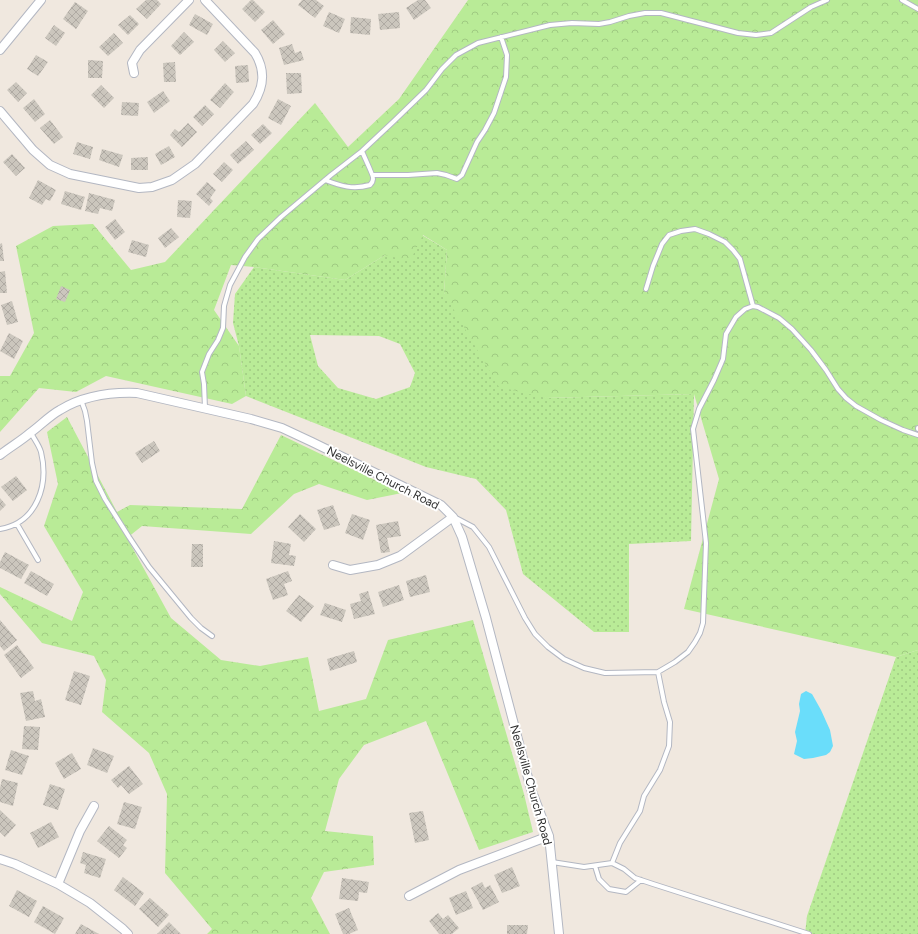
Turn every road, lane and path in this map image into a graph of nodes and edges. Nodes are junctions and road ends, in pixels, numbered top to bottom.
1 (41, 0) edge
2 (189, 0) edge
3 (205, 0) edge
4 (827, 0) edge
5 (902, 0) edge
6 (918, 9) edge
7 (501, 37) junction
8 (0, 50) edge
9 (134, 73) dead end
10 (0, 111) edge
11 (362, 151) junction
12 (373, 175) junction
13 (325, 180) junction
14 (646, 289) dead end
15 (753, 306) junction
16 (81, 400) junction
17 (204, 409) junction
18 (30, 433) junction
19 (918, 434) edge
20 (0, 454) edge
21 (453, 517) junction
22 (17, 524) junction
23 (0, 529) edge
24 (38, 560) dead end
25 (333, 565) dead end
26 (212, 636) dead end
27 (658, 672) junction
28 (94, 806) dead end
29 (549, 836) junction
30 (0, 859) edge
31 (551, 862) junction
32 (612, 863) junction
33 (595, 866) junction
34 (641, 880) junction
35 (58, 884) junction
36 (408, 896) dead end
37 (128, 934) edge
38 (559, 934) edge
39 (809, 934) edge

1 - 8 street
2 - 9 street
3 - 10 street
4 - 7 lane
5 - 6 lane
7 - 11 lane
7 - 12 lane
11 - 12 lane
11 - 13 lane
12 - 13 lane
13 - 17 lane
14 - 15 lane
15 - 19 lane
15 - 27 lane
16 - 17 street, Neelsville Church Road
16 - 18 street, Neelsville Church Road
16 - 26 lane
17 - 21 street, Neelsville Church Road
18 - 20 street, Neelsville Church Road
18 - 22 lane
21 - 25 street
21 - 27 lane
21 - 29 street, Neelsville Church Road
22 - 23 lane
22 - 24 lane
27 - 32 lane
28 - 35 street
29 - 31 street, Neelsville Church Road
29 - 36 street
30 - 35 street
31 - 33 lane
31 - 38 street, Neelsville Church Road
32 - 33 lane
32 - 34 lane
33 - 34 lane
34 - 39 lane
35 - 37 street

